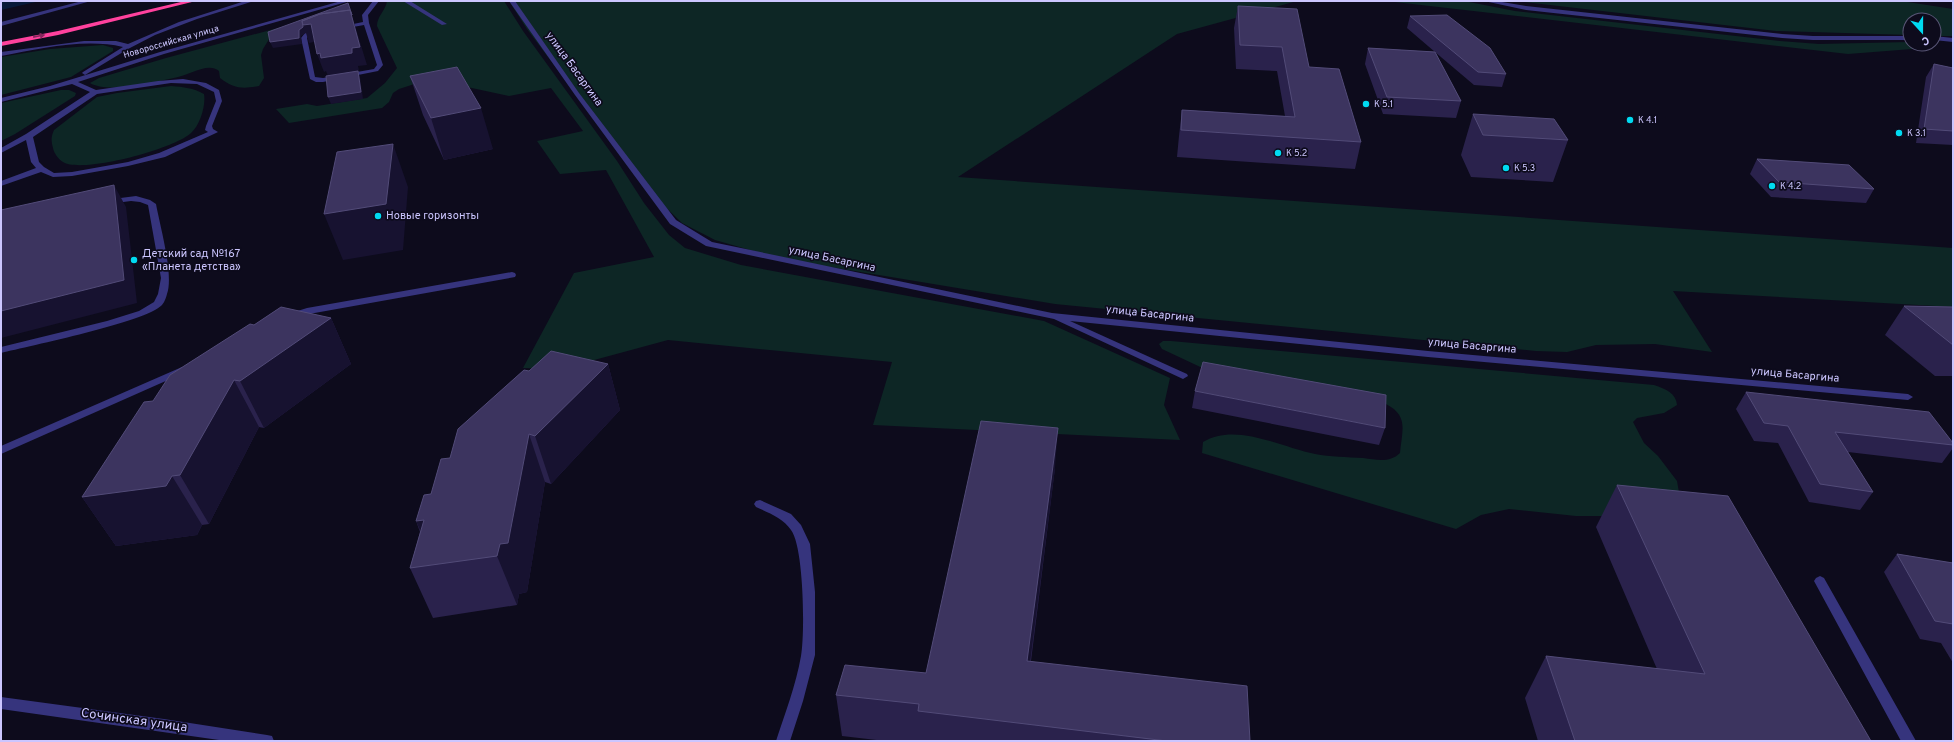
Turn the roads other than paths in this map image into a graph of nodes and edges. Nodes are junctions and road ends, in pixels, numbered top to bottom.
1 (88, 1) edge
2 (163, 1) edge
3 (193, 1) edge
4 (251, 1) edge
5 (347, 1) edge
6 (376, 1) edge
7 (406, 1) edge
8 (512, 1) edge
9 (1487, 1) edge
10 (75, 21) dead end
11 (366, 23) junction
12 (1, 24) edge
13 (444, 24) dead end
14 (337, 27) edge
15 (323, 30) edge
16 (1902, 38) edge
17 (1942, 39) edge
18 (1953, 40) edge
19 (1, 44) edge
20 (129, 46) junction
21 (1, 54) edge
22 (72, 81) junction
23 (95, 92) junction
24 (1, 100) edge
25 (29, 136) junction
26 (1, 151) edge
27 (41, 169) junction
28 (1, 184) edge
29 (97, 204) edge
30 (512, 275) dead end
31 (1052, 316) junction
32 (281, 322) edge
33 (1, 350) edge
34 (194, 364) edge
35 (1182, 376) dead end
36 (1908, 397) dead end
37 (1, 450) edge
38 (760, 504) dead end
39 (1820, 581) dead end
40 (1, 703) edge
41 (267, 741) edge
42 (783, 741) edge
43 (1909, 741) edge

1 - 12 street
2 - 10 highway
19 -> 3 highway
4 - 20 street
5 - 22 street, Новороссийская улица
6 - 11 street
7 - 13 street
8 - 31 street, улица Басаргина
9 - 16 street
11 - 14 street
11 - 15 street
17 - 18 street
20 - 21 street
20 - 22 street
22 - 23 street
22 - 24 street, Новороссийская улица
23 - 25 street
23 - 27 street
25 - 26 street
25 - 27 street
27 - 28 street
29 - 33 street
30 - 32 street
31 - 35 street
31 - 36 street, улица Басаргина
34 - 37 street
38 - 42 street
39 - 43 street
40 - 41 street, Сочинская улица

